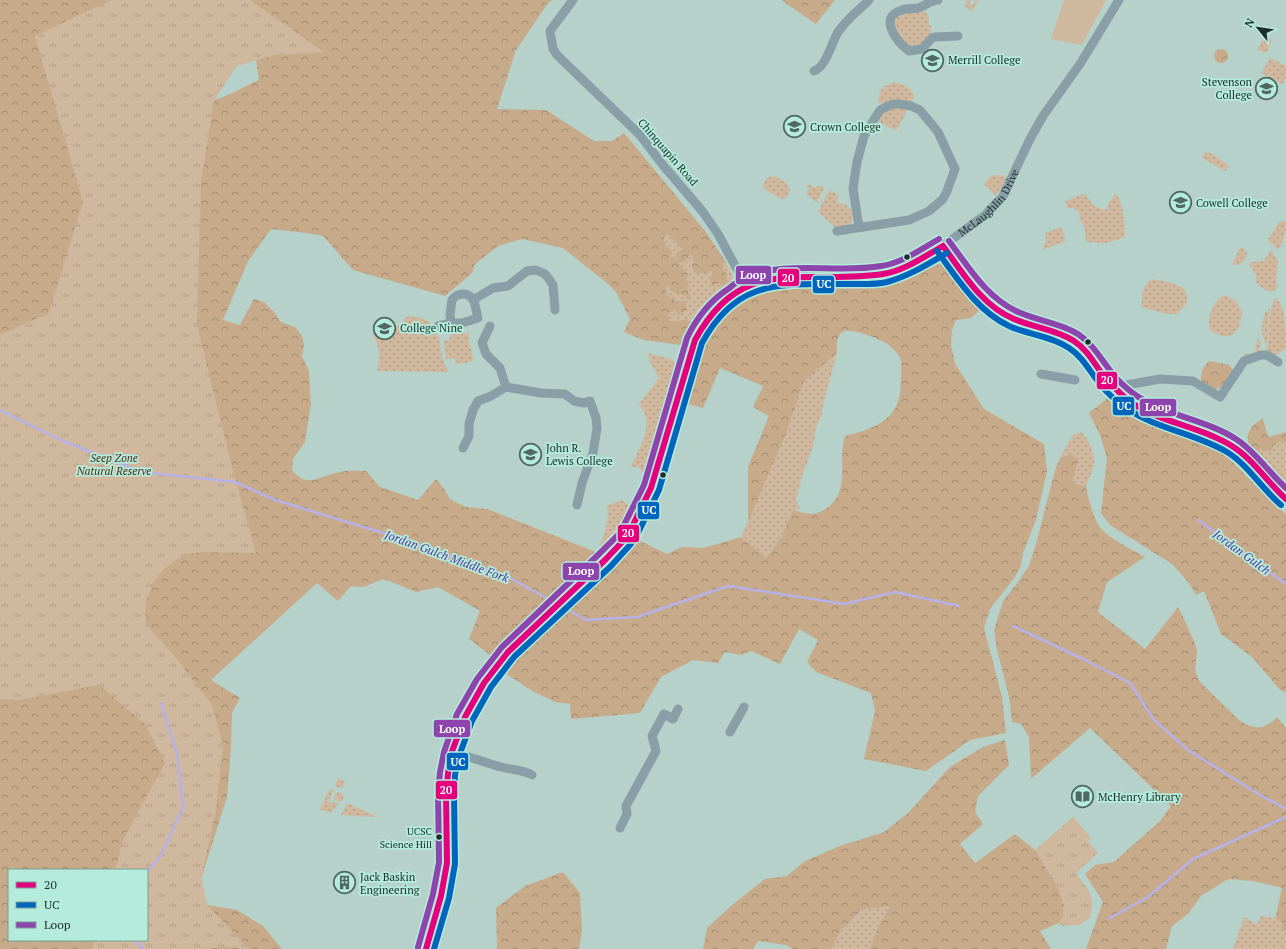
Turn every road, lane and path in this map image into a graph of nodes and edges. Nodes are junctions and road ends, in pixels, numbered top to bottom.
1 (573, 0) edge
2 (869, 0) edge
3 (938, 0) edge
4 (1119, 0) edge
5 (958, 36) dead end
6 (814, 71) dead end
7 (858, 227) junction
8 (836, 231) dead end
9 (943, 246) junction
10 (746, 286) junction
11 (473, 300) junction
12 (555, 310) dead end
13 (451, 323) junction
14 (438, 326) dead end
15 (490, 326) dead end
16 (1278, 362) dead end
17 (1041, 374) dead end
18 (1076, 380) dead end
19 (1121, 386) dead end
20 (506, 387) junction
21 (463, 448) dead end
22 (1286, 499) edge
23 (577, 505) dead end
24 (744, 707) dead end
25 (678, 709) dead end
26 (730, 732) dead end
27 (452, 754) junction
28 (532, 774) dead end
29 (620, 828) dead end
30 (426, 949) edge

1 - 10 street, Chinquapin Road
2 - 6 street
3 - 5 street
4 - 9 street, McLaughlin Drive
7 - 7 street
7 - 8 street
9 - 10 main road, McLaughlin Drive
9 - 22 main road
10 - 27 main road, McLaughlin Drive
11 - 12 street
11 - 13 street
11 - 13 street
13 - 14 street
15 - 20 street
16 - 19 street
17 - 18 street
20 - 21 street
20 - 23 street
24 - 26 street
25 - 29 street
27 - 28 street
27 - 30 main road, McLaughlin Drive

